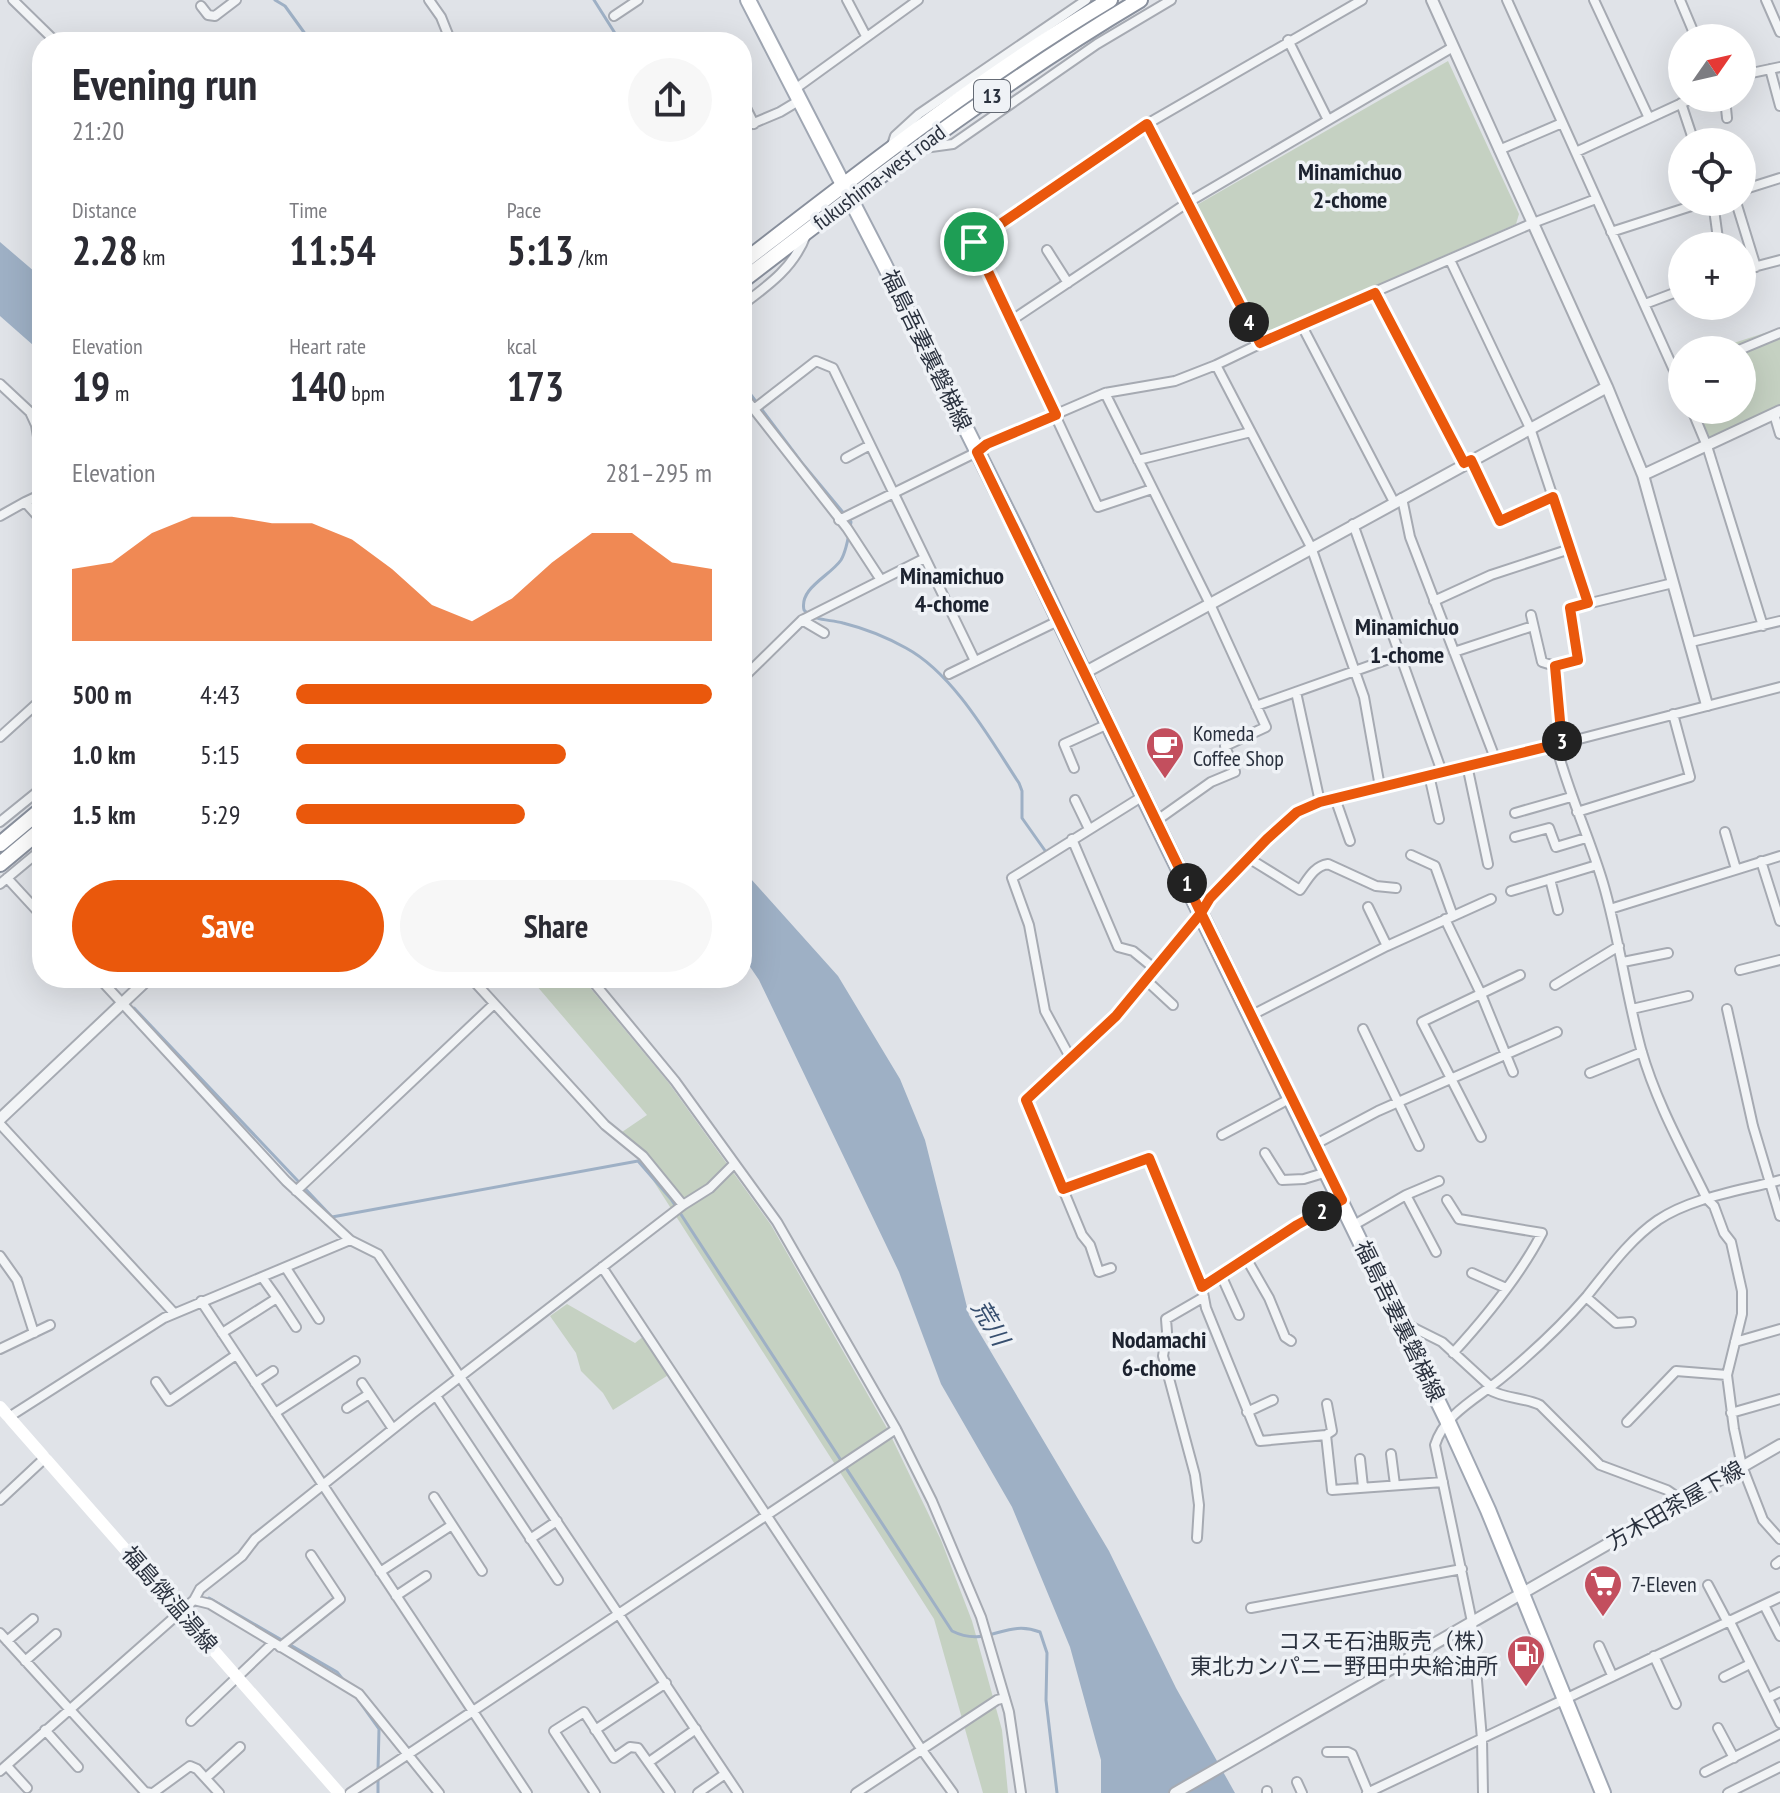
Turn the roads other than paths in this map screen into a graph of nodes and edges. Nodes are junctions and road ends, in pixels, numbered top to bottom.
1 (13, 0) edge
2 (236, 0) edge
3 (429, 0) edge
4 (638, 0) edge
5 (748, 0) edge
6 (847, 0) edge
7 (918, 0) edge
8 (1086, 0) edge
9 (1110, 0) edge
10 (1140, 0) edge
11 (1171, 0) edge
12 (1362, 0) edge
13 (1432, 0) edge
14 (1507, 0) edge
15 (1594, 0) edge
16 (1680, 0) edge
17 (1766, 0) edge
18 (201, 6) dead end
19 (614, 16) dead end
20 (1690, 24) edge
21 (46, 32) edge
22 (447, 32) edge
23 (1780, 32) edge
24 (866, 36) junction
25 (1288, 40) junction
26 (1453, 47) junction
27 (1780, 67) edge
28 (1770, 69) junction
29 (1756, 72) edge
30 (797, 94) junction
31 (1780, 106) edge
32 (1668, 109) edge
33 (1726, 112) edge
34 (1649, 118) junction
35 (1727, 118) dead end
36 (752, 120) edge
37 (1328, 120) junction
38 (1562, 123) junction
39 (754, 124) joint
40 (1147, 124) junction
41 (918, 148) junction
42 (891, 150) junction
43 (1499, 150) junction
44 (1576, 152) junction
45 (1780, 178) edge
46 (1756, 186) edge
47 (845, 192) junction
48 (1596, 199) junction
49 (1187, 203) junction
50 (1668, 214) edge
51 (1533, 223) junction
52 (808, 230) junction
53 (1611, 232) junction
54 (761, 248) junction
55 (752, 250) edge
56 (1047, 250) dead end
57 (752, 255) edge
58 (1450, 260) junction
59 (1780, 260) edge
60 (1756, 267) edge
61 (752, 273) edge
62 (1068, 283) junction
63 (1375, 293) junction
64 (1668, 295) edge
65 (752, 297) edge
66 (1645, 304) junction
67 (1012, 320) junction
68 (1301, 324) junction
69 (1780, 333) edge
70 (1260, 343) junction
71 (1756, 343) edge
72 (1668, 351) edge
73 (1216, 365) junction
74 (0, 384) edge
75 (1607, 387) junction
76 (1105, 393) junction
77 (752, 402) edge
78 (758, 406) junction
79 (1777, 412) edge
80 (1056, 415) junction
81 (32, 416) edge
82 (1698, 424) edge
83 (1530, 428) junction
84 (1251, 432) junction
85 (1780, 434) edge
86 (870, 445) junction
87 (1707, 446) junction
88 (977, 452) junction
89 (846, 458) dead end
90 (1138, 460) junction
91 (1467, 462) junction
92 (1643, 475) junction
93 (1152, 489) junction
94 (894, 493) junction
95 (1553, 497) junction
96 (32, 499) edge
97 (1398, 500) junction
98 (25, 502) junction
99 (32, 510) edge
100 (0, 516) edge
101 (843, 517) junction
102 (1353, 524) junction
103 (1311, 547) junction
104 (1570, 549) junction
105 (925, 558) junction
106 (881, 580) junction
107 (1673, 583) junction
108 (1434, 601) junction
109 (1209, 602) junction
110 (1588, 603) junction
111 (1531, 615) dead end
112 (802, 620) junction
113 (1058, 621) junction
114 (1780, 621) edge
115 (1533, 626) junction
116 (1763, 626) junction
117 (824, 633) dead end
118 (1691, 642) junction
119 (1454, 652) junction
120 (1400, 655) junction
121 (975, 661) junction
122 (1555, 666) junction
123 (752, 669) edge
124 (1356, 671) junction
125 (1084, 673) junction
126 (949, 674) dead end
127 (1780, 687) edge
128 (1296, 692) junction
129 (1707, 705) junction
130 (1256, 706) junction
131 (32, 708) edge
132 (1673, 714) junction
133 (1108, 724) junction
134 (0, 737) edge
135 (1559, 744) junction
136 (1495, 758) junction
137 (1467, 765) junction
138 (1074, 768) dead end
139 (1442, 772) junction
140 (1429, 775) junction
141 (1380, 787) junction
142 (32, 796) edge
143 (1143, 796) junction
144 (1571, 797) junction
145 (1335, 798) junction
146 (1075, 800) dead end
147 (1320, 802) junction
148 (1577, 812) junction
149 (1515, 813) dead end
150 (32, 817) edge
151 (1439, 819) dead end
152 (1156, 821) junction
153 (0, 822) edge
154 (1089, 829) junction
155 (1725, 832) dead end
156 (32, 837) edge
157 (1515, 837) dead end
158 (1586, 838) junction
159 (1072, 839) junction
160 (1350, 841) dead end
161 (0, 844) edge
162 (1411, 855) dead end
163 (1780, 856) edge
164 (32, 857) edge
165 (1250, 859) junction
166 (1761, 861) junction
167 (0, 864) edge
168 (1488, 864) dead end
169 (1597, 865) junction
170 (1736, 869) junction
171 (1550, 879) junction
172 (4, 881) edge
173 (1396, 888) dead end
174 (1511, 891) dead end
175 (1491, 899) dead end
176 (32, 907) edge
177 (1368, 907) dead end
178 (1610, 909) junction
179 (1558, 910) dead end
180 (1201, 913) junction
181 (1449, 917) junction
182 (1780, 921) edge
183 (1387, 946) junction
184 (1619, 946) junction
185 (1668, 953) dead end
186 (1780, 960) edge
187 (1623, 962) junction
188 (1155, 969) junction
189 (1740, 970) dead end
190 (1520, 975) dead end
191 (1146, 980) junction
192 (1555, 985) dead end
193 (108, 988) edge
194 (138, 988) edge
195 (480, 988) edge
196 (598, 988) edge
197 (1481, 994) junction
198 (1688, 996) dead end
199 (122, 1003) junction
200 (494, 1004) junction
201 (1173, 1005) dead end
202 (1632, 1009) junction
203 (1727, 1009) dead end
204 (1250, 1016) junction
205 (1363, 1029) dead end
206 (1557, 1032) dead end
207 (1642, 1052) junction
208 (1506, 1056) junction
209 (1071, 1059) junction
210 (1513, 1072) dead end
211 (1590, 1073) dead end
212 (1453, 1080) junction
213 (1291, 1097) junction
214 (1398, 1103) junction
215 (0, 1121) edge
216 (1222, 1135) dead end
217 (1481, 1137) dead end
218 (1314, 1145) junction
219 (1419, 1146) dead end
220 (1265, 1153) dead end
221 (734, 1164) junction
222 (1327, 1171) junction
223 (1780, 1180) edge
224 (1439, 1181) dead end
225 (1770, 1183) junction
226 (1063, 1189) junction
227 (296, 1191) junction
228 (1406, 1195) junction
229 (1707, 1199) junction
230 (1342, 1200) junction
231 (1447, 1200) dead end
232 (683, 1205) junction
233 (1780, 1216) edge
234 (1354, 1225) junction
235 (350, 1240) junction
236 (1436, 1252) dead end
237 (0, 1256) edge
238 (1246, 1258) junction
239 (602, 1267) junction
240 (286, 1268) junction
241 (1111, 1268) dead end
242 (1472, 1273) dead end
243 (1221, 1275) junction
244 (262, 1277) junction
245 (1202, 1287) junction
246 (1506, 1288) junction
247 (1204, 1297) junction
248 (1586, 1297) junction
249 (277, 1298) junction
250 (201, 1301) junction
251 (174, 1313) junction
252 (1239, 1315) dead end
253 (319, 1319) dead end
254 (1397, 1319) junction
255 (1631, 1322) dead end
256 (50, 1325) dead end
257 (296, 1327) dead end
258 (1780, 1329) edge
259 (34, 1333) junction
260 (222, 1333) junction
261 (1291, 1341) dead end
262 (1735, 1342) junction
263 (0, 1349) edge
264 (1453, 1353) junction
265 (236, 1355) junction
266 (355, 1361) dead end
267 (273, 1371) dead end
268 (1727, 1375) junction
269 (461, 1377) junction
270 (156, 1382) dead end
271 (255, 1383) junction
272 (362, 1383) dead end
273 (1490, 1388) junction
274 (369, 1394) junction
275 (436, 1396) junction
276 (1780, 1399) edge
277 (1273, 1400) dead end
278 (1327, 1404) dead end
279 (347, 1408) dead end
280 (4, 1412) edge
281 (1247, 1412) junction
282 (275, 1413) junction
283 (1731, 1413) junction
284 (1447, 1420) junction
285 (1627, 1422) dead end
286 (393, 1429) junction
287 (896, 1429) junction
288 (1326, 1435) junction
289 (1780, 1445) edge
290 (1391, 1454) dead end
291 (45, 1458) junction
292 (1360, 1459) dead end
293 (1742, 1466) junction
294 (1443, 1482) junction
295 (322, 1485) junction
296 (1395, 1485) junction
297 (1363, 1487) junction
298 (434, 1497) dead end
299 (0, 1500) edge
300 (1683, 1501) junction
301 (767, 1514) junction
302 (557, 1521) junction
303 (452, 1525) junction
304 (1197, 1538) dead end
305 (530, 1539) junction
306 (1780, 1539) edge
307 (311, 1555) dead end
308 (1462, 1569) junction
309 (482, 1571) dead end
310 (380, 1572) junction
311 (426, 1576) dead end
312 (558, 1580) dead end
313 (1708, 1585) dead end
314 (1521, 1594) junction
315 (396, 1596) junction
316 (1780, 1597) edge
317 (194, 1600) junction
318 (1764, 1605) junction
319 (1251, 1608) dead end
320 (181, 1610) junction
321 (619, 1613) junction
322 (33, 1619) dead end
323 (1728, 1621) junction
324 (1472, 1622) junction
325 (0, 1633) edge
326 (56, 1634) dead end
327 (1780, 1636) edge
328 (8, 1643) junction
329 (277, 1645) junction
330 (1599, 1646) dead end
331 (0, 1653) edge
332 (1654, 1656) junction
333 (25, 1661) junction
334 (1750, 1664) junction
335 (1612, 1675) junction
336 (239, 1677) junction
337 (1724, 1677) dead end
338 (666, 1683) junction
339 (1780, 1692) edge
340 (1005, 1698) junction
341 (1768, 1698) junction
342 (1563, 1699) junction
343 (1676, 1704) dead end
344 (68, 1709) junction
345 (472, 1711) junction
346 (191, 1721) dead end
347 (1780, 1723) edge
348 (1718, 1728) dead end
349 (696, 1729) junction
350 (45, 1730) junction
351 (595, 1730) junction
352 (1780, 1734) edge
353 (1482, 1739) junction
354 (240, 1747) dead end
355 (922, 1750) junction
356 (1327, 1752) dead end
357 (406, 1754) junction
358 (1734, 1758) junction
359 (649, 1762) junction
360 (78, 1767) dead end
361 (1780, 1767) edge
362 (2, 1769) edge
363 (1705, 1772) dead end
364 (725, 1774) junction
365 (206, 1778) junction
366 (1297, 1782) dead end
367 (27, 1788) dead end
368 (148, 1793) edge
369 (219, 1793) edge
370 (339, 1793) edge
371 (350, 1793) edge
372 (439, 1793) edge
373 (527, 1793) edge
374 (595, 1793) edge
375 (670, 1793) edge
376 (698, 1793) edge
377 (738, 1793) edge
378 (856, 1793) edge
379 (953, 1793) edge
380 (1021, 1793) edge
381 (1175, 1793) edge
382 (1302, 1793) edge
383 (1368, 1793) edge
384 (1483, 1793) edge
385 (1603, 1793) edge
386 (1728, 1793) edge

1 - 21 street
2 - 18 street
3 - 22 street
4 - 19 street
5 - 30 main road, 福島吾妻裏磐梯線
6 - 24 street
7 - 24 street
8 - 42 street
9 - 42 main road, fukushima-west road / 13
10 - 41 main road, fukushima-west road / 13
11 - 41 street
12 - 25 street
13 - 26 street
14 - 38 street
15 - 34 street
16 - 20 street
17 - 23 street
24 - 30 street
25 - 37 street
25 - 40 street
26 - 37 street
26 - 43 street
27 - 28 street
28 - 29 street
28 - 31 street
30 - 39 street
30 - 47 main road, 福島吾妻裏磐梯線
32 - 34 street
33 - 35 street
34 - 44 street
36 - 39 street
37 - 49 street
38 - 43 street
38 - 44 street
40 - 49 street
40 - 67 street
41 - 47 main road, fukushima-west road / 13
42 - 47 main road, fukushima-west road / 13
43 - 51 street
44 - 48 street
45 - 46 street
47 - 52 main road, fukushima-west road / 13
47 - 54 main road, fukushima-west road / 13
47 - 88 main road, 福島吾妻裏磐梯線
48 - 51 street
48 - 53 street
49 - 62 street
49 - 70 street
50 - 53 street
51 - 58 street
51 - 75 street
52 - 61 main road, fukushima-west road / 13
52 - 65 street
53 - 66 street
54 - 55 street
54 - 57 main road, fukushima-west road / 13
56 - 62 street
58 - 63 street
58 - 83 street
59 - 60 street
62 - 67 street
63 - 68 street
63 - 91 street
64 - 66 street
66 - 72 street
67 - 80 street
68 - 70 street
68 - 97 street
69 - 71 street
70 - 73 street
73 - 76 street
73 - 84 street
74 - 81 street
75 - 83 street
75 - 92 street
76 - 80 street
76 - 90 street
77 - 78 street
78 - 86 street
78 - 101 street
79 - 85 street
79 - 87 street
80 - 88 street
80 - 93 street
82 - 87 street
83 - 91 street
83 - 95 street
84 - 90 street
84 - 103 street
86 - 89 street
86 - 94 street
87 - 92 street
87 - 116 street
88 - 94 street
88 - 113 main road, 福島吾妻裏磐梯線
90 - 93 street
91 - 95 street
91 - 97 street
92 - 107 street
93 - 109 street
94 - 101 street
94 - 105 street
95 - 104 street
96 - 98 street
97 - 102 street
97 - 108 street
98 - 99 street
98 - 100 street
101 - 106 street
102 - 103 street
102 - 120 street
103 - 109 street
103 - 124 street
104 - 108 street
104 - 110 street
105 - 106 street
105 - 121 street
106 - 112 street
107 - 110 street
107 - 118 street
108 - 119 street
109 - 125 street
109 - 130 street
110 - 122 street
111 - 115 street
112 - 117 street
112 - 123 street
113 - 121 street
113 - 125 main road, 福島吾妻裏磐梯線
114 - 116 street
115 - 119 street
115 - 122 street
116 - 118 street
118 - 129 street
119 - 136 street
120 - 124 street
120 - 139 street
121 - 126 street
122 - 135 street
124 - 128 street
124 - 141 street
125 - 133 main road, 福島吾妻裏磐梯線
127 - 129 street
128 - 130 street
128 - 147 street
129 - 132 street
130 - 152 street
131 - 134 street
132 - 135 street
132 - 148 street
133 - 138 street
133 - 143 main road, 福島吾妻裏磐梯線
135 - 136 street
135 - 144 street
136 - 137 street
137 - 139 street
137 - 168 street
139 - 140 street
140 - 141 street
140 - 151 street
141 - 145 street
142 - 153 street
143 - 152 main road, 福島吾妻裏磐梯線
143 - 154 street
144 - 148 street
144 - 149 street
145 - 147 street
145 - 160 street
146 - 154 street
147 - 165 street
148 - 158 street
150 - 161 main road
152 - 180 main road, 福島吾妻裏磐梯線
154 - 159 street
155 - 170 street
156 - 167 main road
157 - 158 street
158 - 169 street
159 - 188 street
159 - 209 street
162 - 181 street
163 - 166 street
164 - 172 street
165 - 173 street
165 - 180 street
166 - 170 street
166 - 182 street
169 - 171 street
169 - 178 street
170 - 178 street
171 - 174 street
171 - 179 street
172 - 176 street
175 - 181 street
177 - 183 street
178 - 184 street
180 - 188 street
180 - 204 main road, 福島吾妻裏磐梯線
181 - 183 street
181 - 197 street
183 - 204 street
184 - 187 street
184 - 192 street
185 - 187 street
186 - 189 street
187 - 202 street
188 - 191 street
190 - 197 street
191 - 201 street
191 - 209 street
193 - 199 street
194 - 199 street
195 - 200 street
196 - 221 street
197 - 208 street
197 - 212 street
198 - 202 street
199 - 215 street
199 - 227 street
200 - 227 street
200 - 232 street
202 - 207 street
203 - 225 street
204 - 213 main road, 福島吾妻裏磐梯線
205 - 214 street
206 - 208 street
207 - 211 street
207 - 229 street
208 - 210 street
208 - 212 street
209 - 226 street
212 - 214 street
212 - 217 street
213 - 216 street
213 - 218 main road, 福島吾妻裏磐梯線
214 - 218 street
214 - 219 street
215 - 251 street
218 - 222 main road, 福島吾妻裏磐梯線
220 - 222 street
221 - 232 street
221 - 287 street
222 - 230 main road, 福島吾妻裏磐梯線
223 - 225 street
224 - 228 street
225 - 229 street
225 - 233 street
226 - 241 street
226 - 245 street
227 - 235 street
228 - 234 street
228 - 236 street
229 - 248 street
229 - 262 street
230 - 234 main road, 福島吾妻裏磐梯線
230 - 238 street
231 - 246 street
232 - 239 street
234 - 254 main road, 福島吾妻裏磐梯線
235 - 240 street
235 - 269 street
237 - 259 street
238 - 243 street
238 - 261 street
239 - 269 street
239 - 301 street
240 - 244 street
240 - 253 street
242 - 246 street
243 - 245 street
243 - 252 street
244 - 249 street
244 - 250 street
245 - 247 street
246 - 264 street
247 - 281 street
247 - 304 street
248 - 255 street
248 - 273 street
249 - 257 street
249 - 260 street
250 - 251 street
250 - 260 street
251 - 280 street
254 - 264 street
254 - 284 main road, 福島吾妻裏磐梯線
256 - 259 street
258 - 262 street
259 - 263 street
260 - 265 street
262 - 268 street
264 - 273 street
265 - 270 street
265 - 271 street
266 - 282 street
267 - 271 street
268 - 283 street
268 - 285 street
269 - 275 street
269 - 302 street
271 - 282 street
272 - 274 street
273 - 284 street
273 - 300 street
274 - 279 street
274 - 286 street
275 - 286 street
275 - 305 street
276 - 283 street
277 - 281 street
278 - 288 street
280 - 291 main road, 福島微温湯線
281 - 288 street
282 - 295 street
283 - 293 street
284 - 294 street
284 - 314 main road, 福島吾妻裏磐梯線
286 - 295 street
287 - 301 street
287 - 340 street
288 - 297 street
289 - 293 street, 方木田茶屋下線
290 - 296 street
291 - 299 street
291 - 320 main road, 福島微温湯線
292 - 297 street
293 - 300 street, 方木田茶屋下線
293 - 306 street
294 - 296 street
294 - 308 street
295 - 310 street
295 - 317 street
296 - 297 street
298 - 303 street
300 - 314 street, 方木田茶屋下線
301 - 321 street
301 - 355 street
302 - 305 street
302 - 321 street
303 - 309 street
303 - 310 street
305 - 312 street
307 - 329 street
308 - 319 street
308 - 324 street
310 - 315 street
311 - 315 street
313 - 323 street
314 - 324 street, 方木田茶屋下線
314 - 342 main road, 福島吾妻裏磐梯線
315 - 345 street
316 - 318 street
317 - 320 street
317 - 329 street
318 - 323 street
318 - 327 street
320 - 336 main road, 福島微温湯線
320 - 344 street
321 - 338 street
321 - 345 street
322 - 328 street
323 - 332 street
323 - 334 street
324 - 353 street
324 - 381 street, 方木田茶屋下線
325 - 328 street
326 - 333 street
328 - 331 street
328 - 333 street
329 - 336 street
329 - 357 street
330 - 335 street
332 - 335 street
332 - 343 street
333 - 344 street
334 - 337 street
334 - 341 street
335 - 342 street
336 - 346 street
336 - 370 main road, 福島微温湯線
338 - 349 street
338 - 351 street
339 - 341 street
340 - 355 street
340 - 380 street
341 - 347 street
342 - 353 street
342 - 385 main road, 福島吾妻裏磐梯線
344 - 350 street
344 - 368 street
345 - 357 street
345 - 373 street
348 - 358 street
349 - 359 street
349 - 364 street
350 - 360 street
350 - 362 street
351 - 359 street
351 - 374 street
352 - 358 street
353 - 383 street
353 - 384 street
354 - 365 street
355 - 378 street
355 - 379 street
356 - 383 street
357 - 371 street
357 - 372 street
358 - 363 street
359 - 375 street
361 - 386 street
362 - 367 street
364 - 376 street
364 - 377 street
365 - 368 street
365 - 369 street
366 - 382 street

